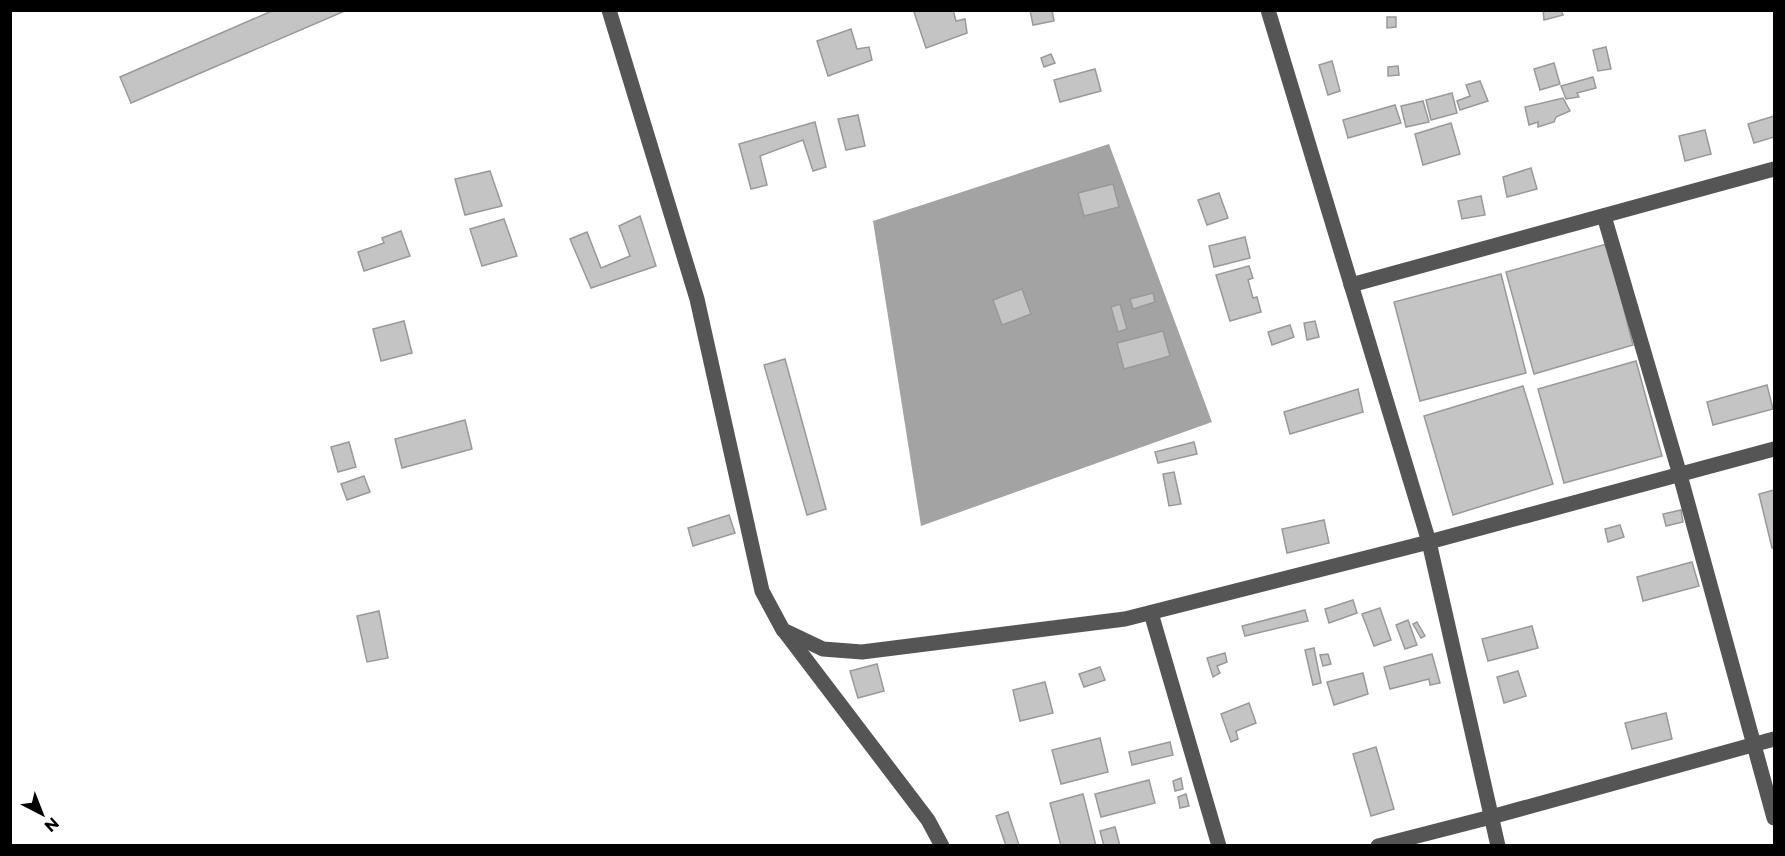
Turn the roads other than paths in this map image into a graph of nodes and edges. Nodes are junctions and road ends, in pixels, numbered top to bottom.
1 (609, 10) edge
2 (1268, 10) edge
3 (1774, 169) edge
4 (1604, 216) junction
5 (1351, 285) junction
6 (1774, 449) edge
7 (1680, 475) junction
8 (1429, 542) junction
9 (1151, 613) junction
10 (783, 630) junction
11 (1774, 739) edge
12 (1754, 745) junction
13 (1491, 817) junction
14 (1774, 818) edge
15 (942, 846) edge
16 (1219, 846) edge
17 (1378, 846) edge
18 (1498, 846) edge

1 - 10 street
2 - 5 street
3 - 4 street
4 - 5 street
4 - 7 street
5 - 8 street
6 - 7 street
7 - 8 street
7 - 12 street
8 - 9 street
8 - 13 street
9 - 10 street
9 - 16 street
10 - 15 street
11 - 12 street
12 - 13 street
12 - 14 street
13 - 17 street
13 - 18 street

